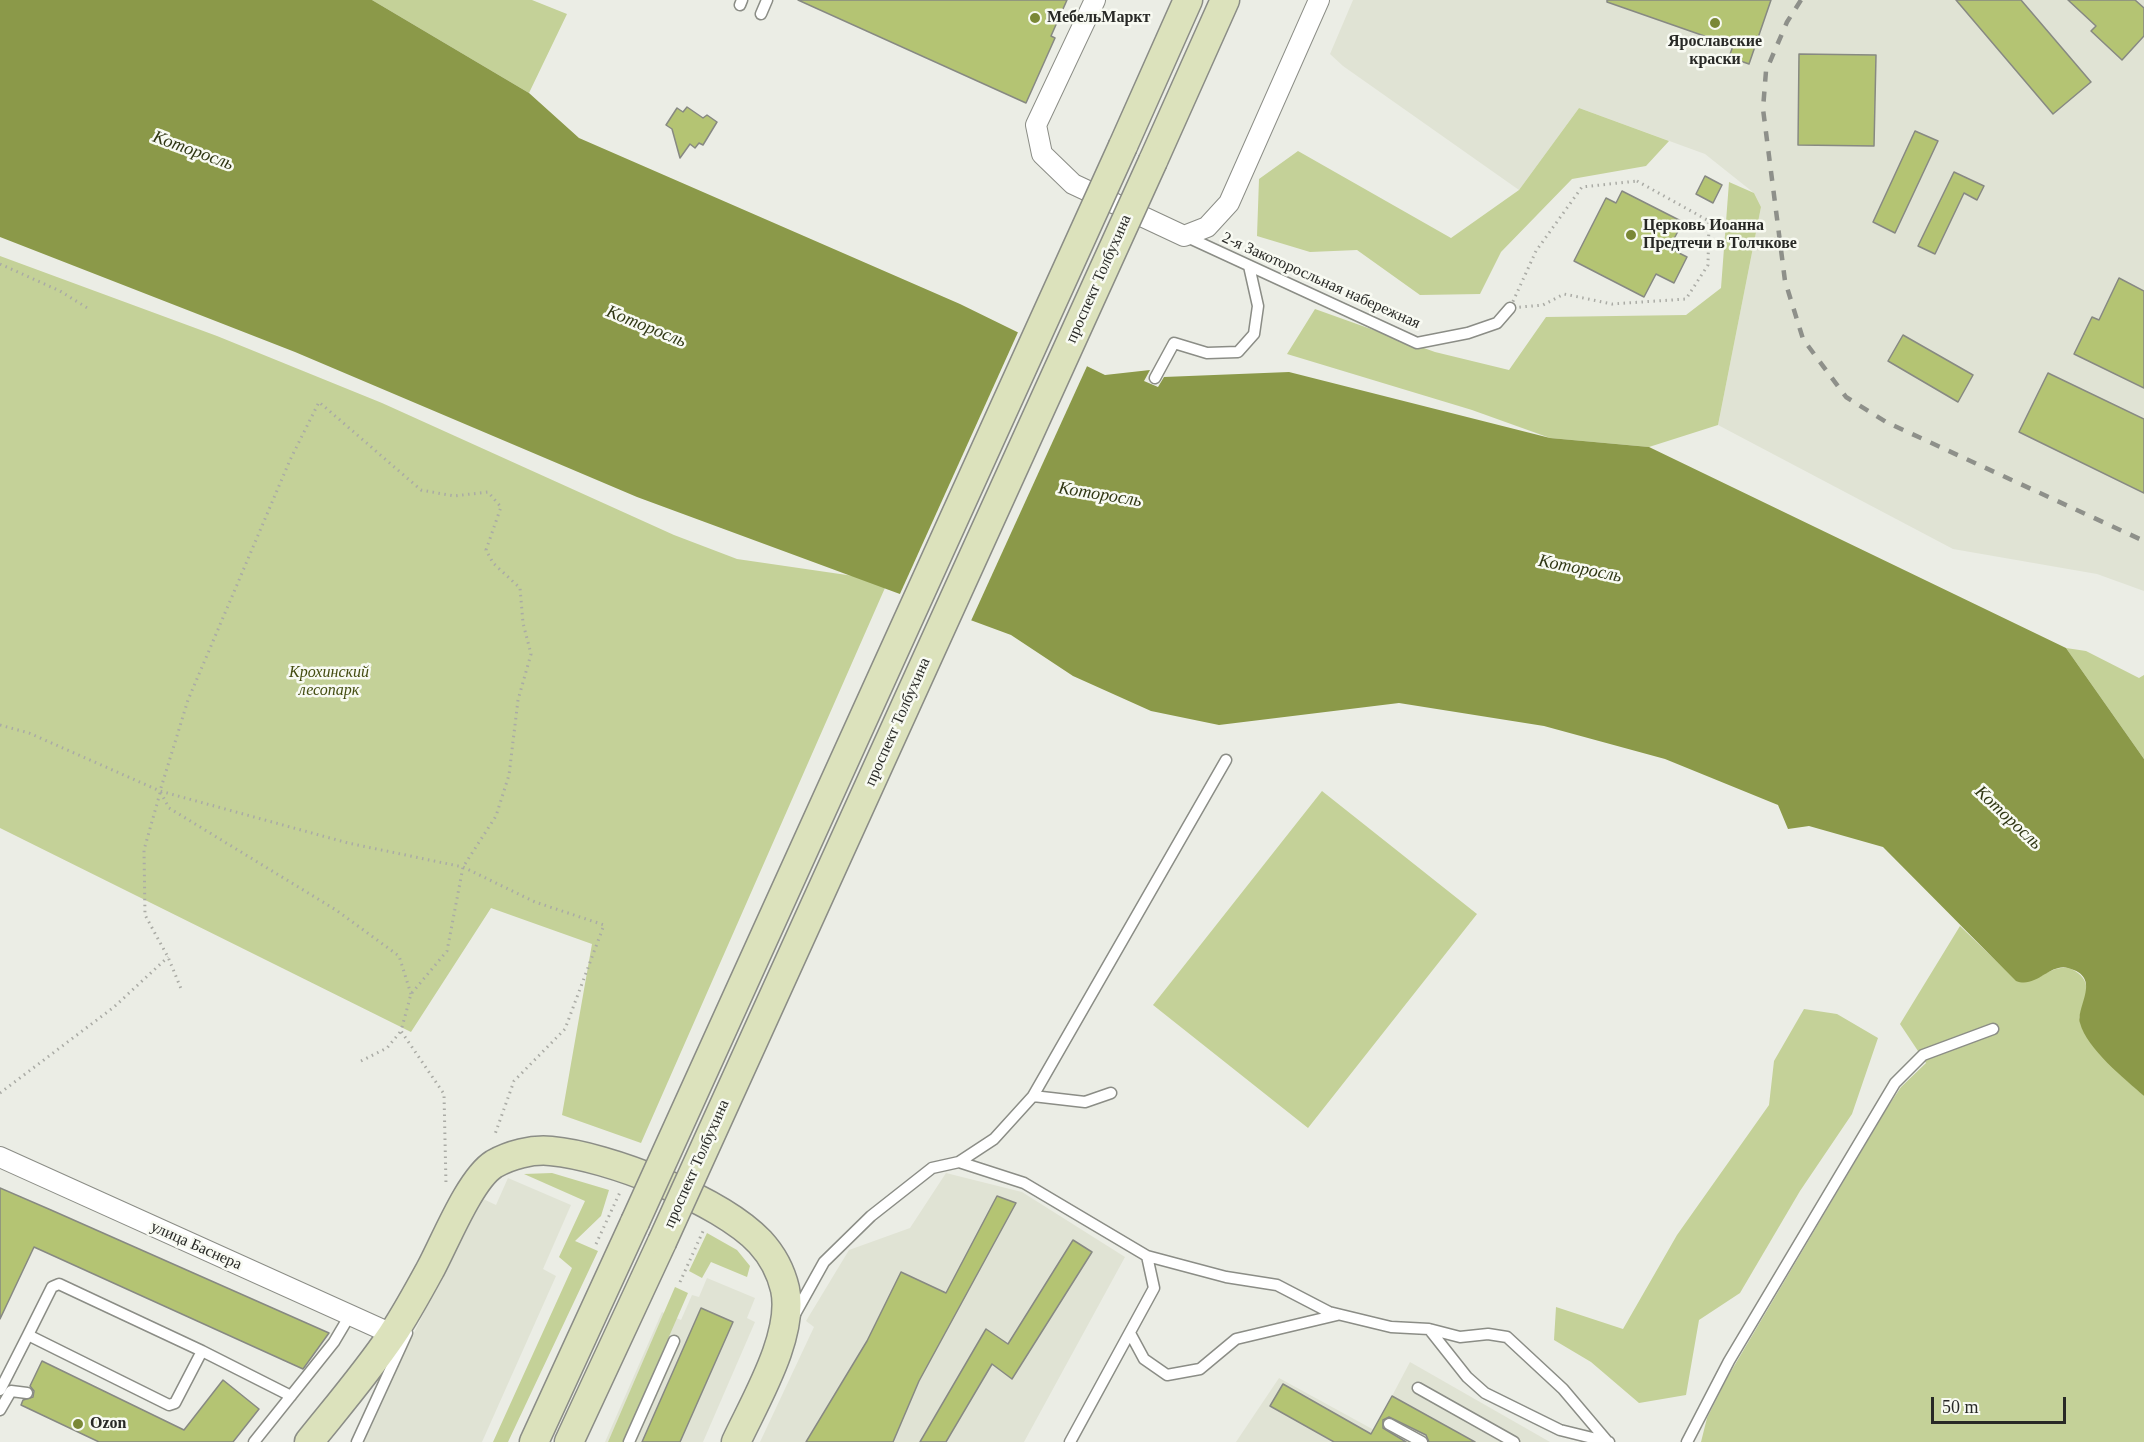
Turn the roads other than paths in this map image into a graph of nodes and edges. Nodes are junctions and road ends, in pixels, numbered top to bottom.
1 (767, 0) edge
2 (1095, 0) edge
3 (1188, 0) edge
4 (1225, 0) edge
5 (1319, 0) edge
6 (761, 14) dead end
7 (1184, 236) junction
8 (1249, 266) junction
9 (1510, 308) road end
10 (1155, 378) dead end
11 (1226, 760) dead end
12 (1994, 1029) dead end
13 (1111, 1094) dead end
14 (1033, 1096) junction
15 (0, 1157) edge
16 (959, 1162) junction
17 (1147, 1256) junction
18 (432, 1268) junction
19 (350, 1315) junction
20 (1339, 1315) junction
21 (1429, 1329) junction
22 (1130, 1333) junction
23 (393, 1334) junction
24 (28, 1335) junction
25 (781, 1338) junction
26 (674, 1341) dead end
27 (202, 1351) junction
28 (1418, 1388) dead end
29 (0, 1390) edge
30 (27, 1393) dead end
31 (291, 1396) junction
32 (0, 1410) edge
33 (1389, 1424) dead end
34 (1608, 1441) edge
35 (254, 1442) edge
36 (309, 1442) edge
37 (357, 1442) edge
38 (534, 1442) edge
39 (569, 1442) edge
40 (629, 1442) edge
41 (736, 1442) edge
42 (1070, 1442) edge
43 (1422, 1442) edge
44 (1514, 1442) edge
45 (1687, 1442) edge

1 - 6 lane
2 - 7 street
3 - 38 main road, проспект Толбухина, bridge
4 - 39 main road, проспект Толбухина, bridge
5 - 7 street
7 - 8 lane, 2-я Закоторосльная набережная
8 - 9 lane, 2-я Закоторосльная набережная
8 - 10 lane
11 - 14 lane
12 - 45 lane
13 - 14 lane
14 - 16 lane
15 - 19 street, улица Баснера
16 - 17 lane
16 - 25 lane
17 - 20 lane
17 - 22 lane
18 - 23 main road
18 - 25 main road
18 - 37 lane
19 - 23 street, улица Баснера
19 - 31 lane
20 - 21 lane
20 - 22 lane
21 - 34 lane
21 - 34 lane
22 - 42 lane
23 - 36 main road
24 - 27 lane
24 - 27 lane
24 - 29 lane
25 - 41 main road
26 - 40 lane
27 - 31 lane
28 - 44 lane
30 - 32 lane
31 - 35 lane
33 - 43 lane

